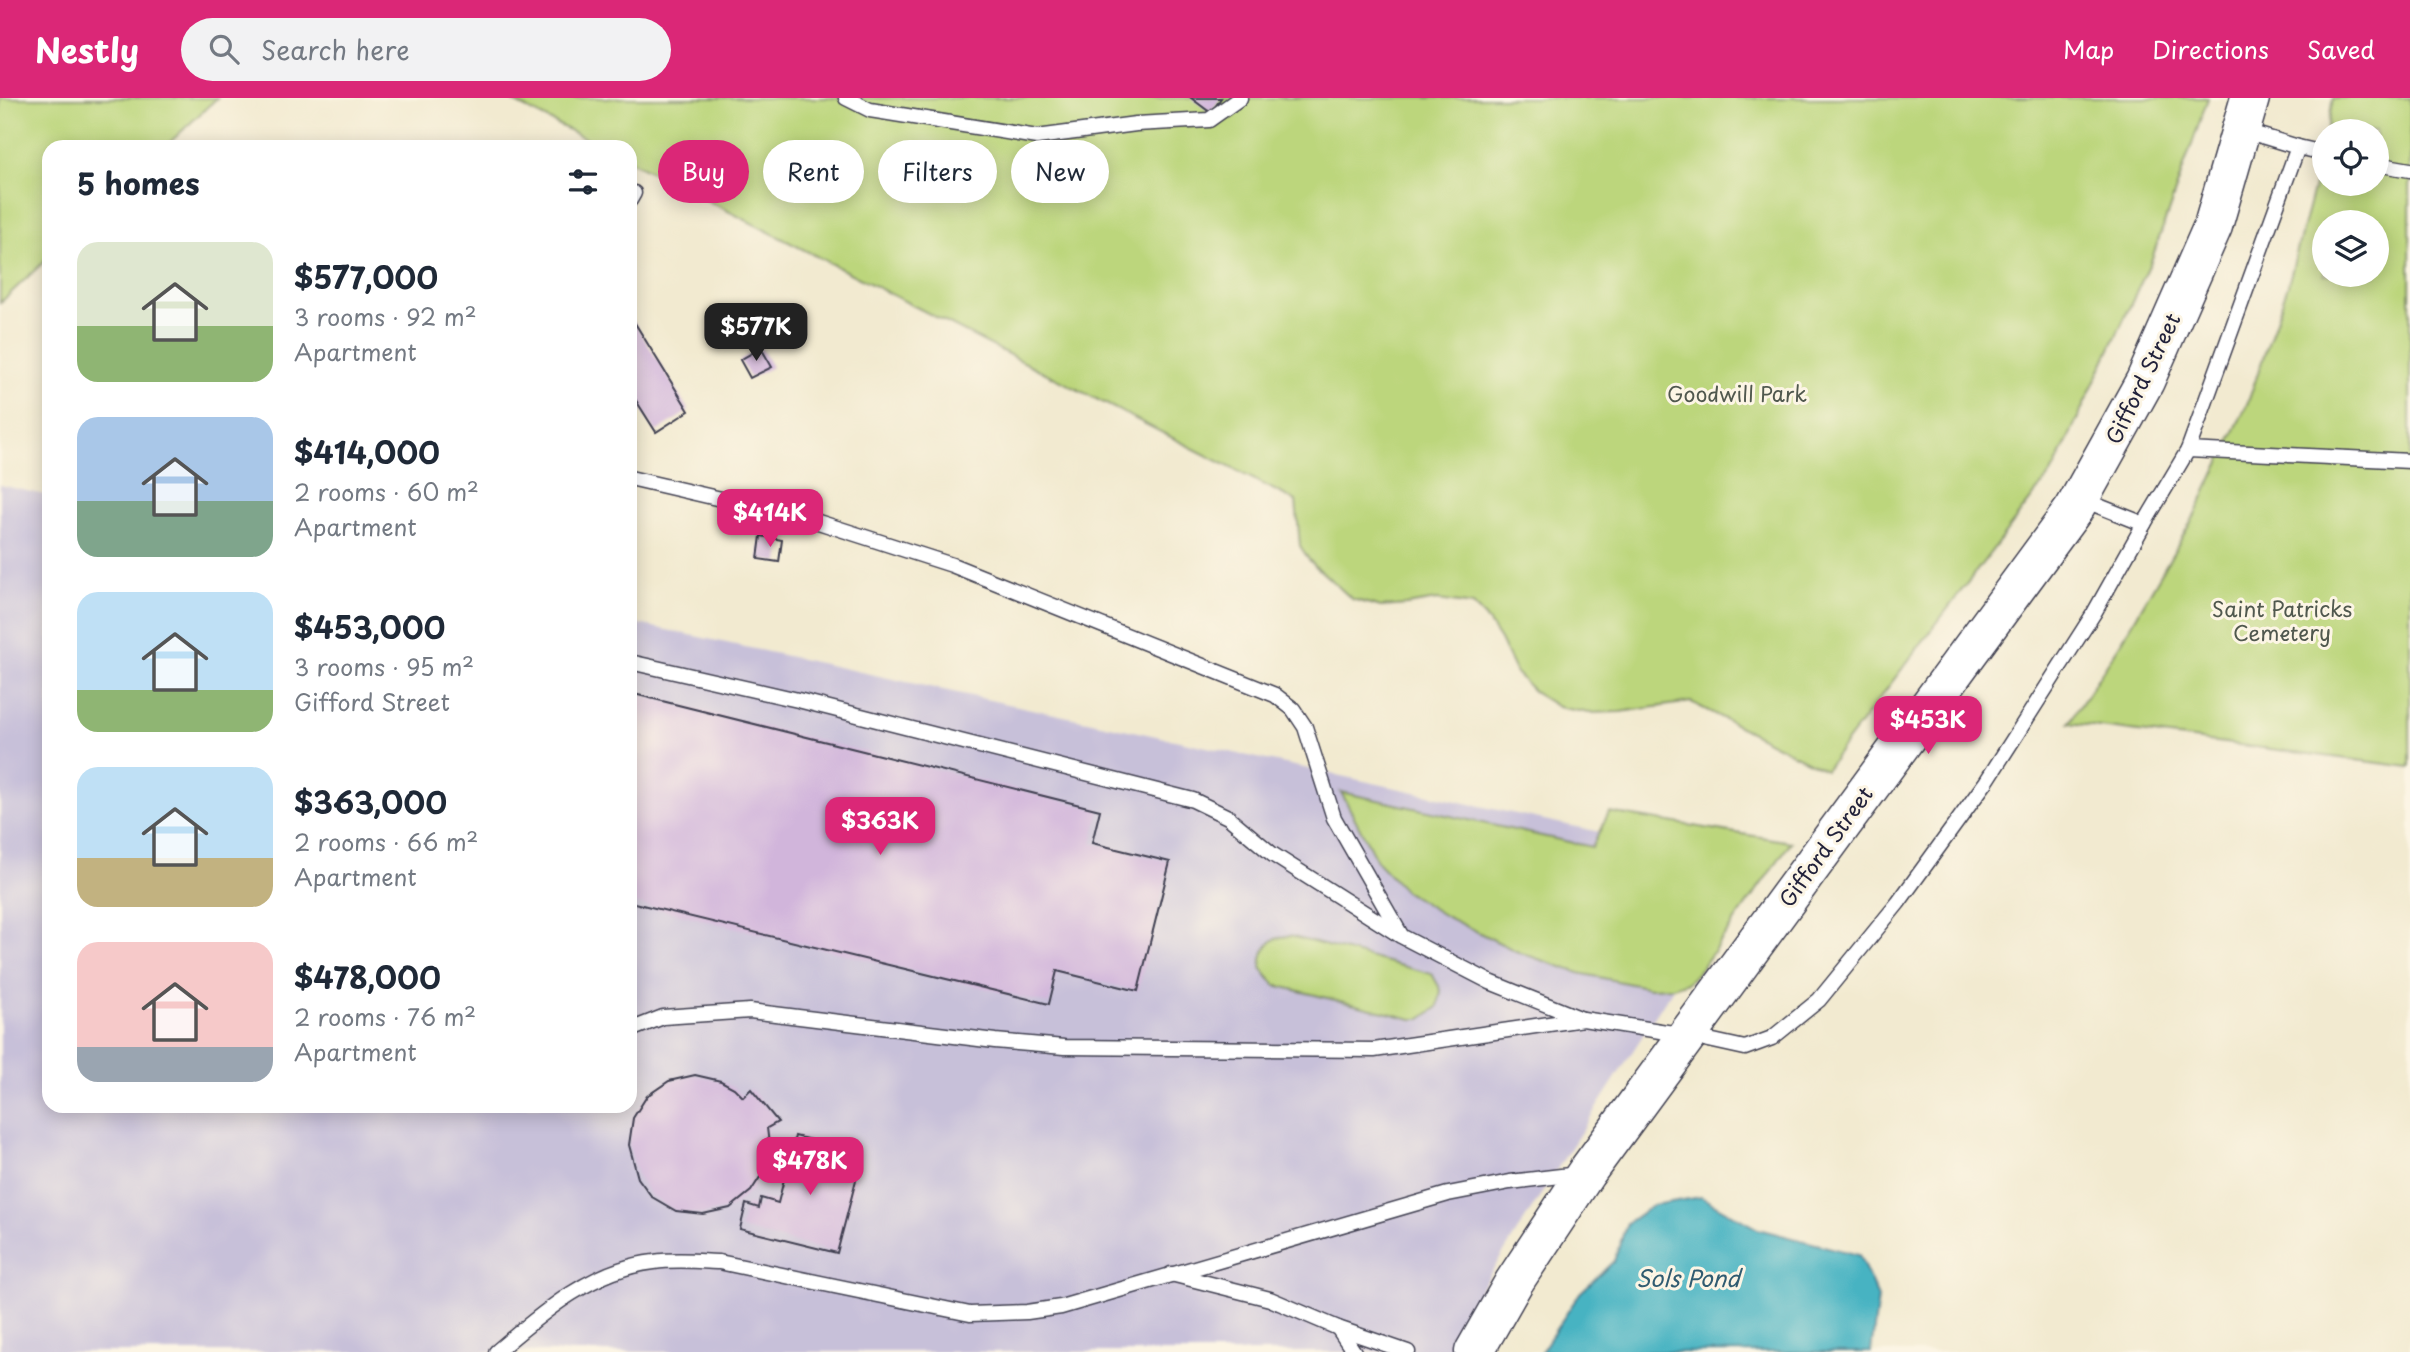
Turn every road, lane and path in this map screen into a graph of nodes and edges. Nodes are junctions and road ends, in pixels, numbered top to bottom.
1 (846, 98) edge
2 (1240, 98) edge
3 (2245, 114) edge
4 (2298, 147) junction
5 (2312, 150) edge
6 (2389, 166) edge
7 (2410, 170) edge
8 (2188, 450) junction
9 (2410, 461) edge
10 (637, 480) edge
11 (2080, 499) junction
12 (2144, 524) junction
13 (637, 664) edge
14 (1401, 936) junction
15 (1583, 1019) junction
16 (637, 1027) edge
17 (1686, 1035) junction
18 (1586, 1173) junction
19 (1170, 1274) junction
20 (1338, 1328) junction
21 (496, 1352) edge
22 (1354, 1352) edge
23 (1408, 1352) edge
24 (1474, 1352) edge

1 - 2 lane
3 - 4 lane
3 - 11 main road, Gifford Street
4 - 5 lane
4 - 8 lane
6 - 7 lane
8 - 9 lane
8 - 12 lane
10 - 14 lane
11 - 12 lane
11 - 17 main road, Gifford Street
12 - 17 lane
13 - 14 lane
14 - 15 lane
15 - 16 lane
15 - 17 lane
17 - 18 main road, Gifford Street
18 - 19 lane
18 - 24 main road, Gifford Street
19 - 20 lane
19 - 21 lane
20 - 22 lane
20 - 23 lane

